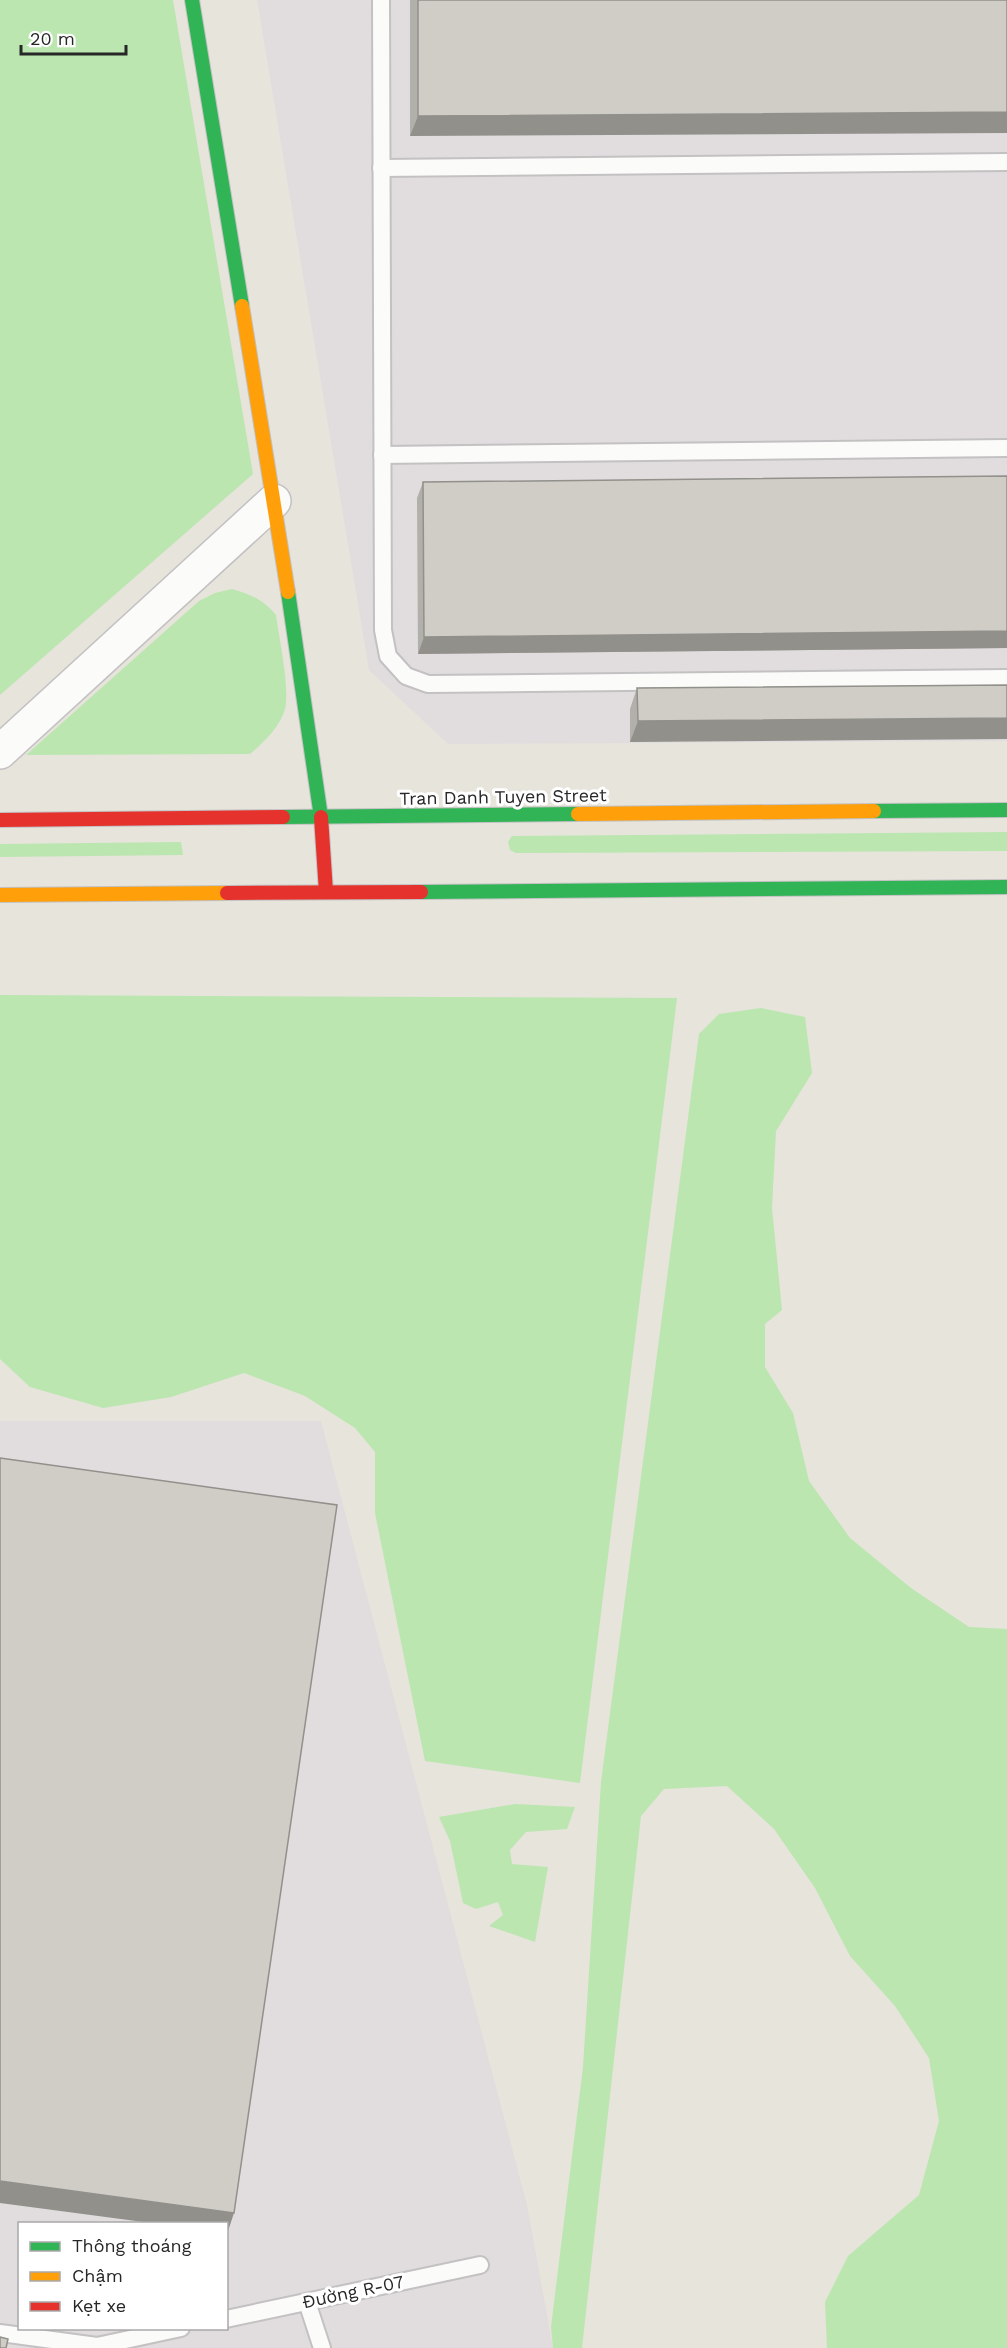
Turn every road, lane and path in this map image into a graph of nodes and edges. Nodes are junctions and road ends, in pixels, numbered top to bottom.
1 (192, 0) edge
2 (381, 0) edge
3 (1007, 162) edge
4 (381, 168) junction
5 (1007, 448) edge
6 (382, 455) junction
7 (274, 501) junction
8 (1007, 678) edge
9 (0, 752) edge
10 (1007, 810) edge
11 (321, 817) junction
12 (0, 820) edge
13 (1007, 887) edge
14 (326, 892) junction
15 (0, 895) edge
16 (480, 2265) dead end
17 (307, 2302) junction
18 (228, 2319) edge
19 (172, 2330) edge
20 (0, 2333) edge
21 (97, 2347) edge
22 (322, 2348) edge

1 - 7 main road
2 - 4 lane
3 - 4 lane
4 - 6 lane
5 - 6 lane
6 - 8 lane
7 - 9 street
7 - 11 main road
10 - 11 main road, Tran Danh Tuyen Street
11 - 12 main road, Tran Danh Tuyen Street
11 - 14 main road
13 - 14 main road
14 - 15 main road
16 - 17 lane, Đường R-07
17 - 18 lane, Đường R-07
17 - 22 lane
19 - 21 lane
20 - 21 lane

